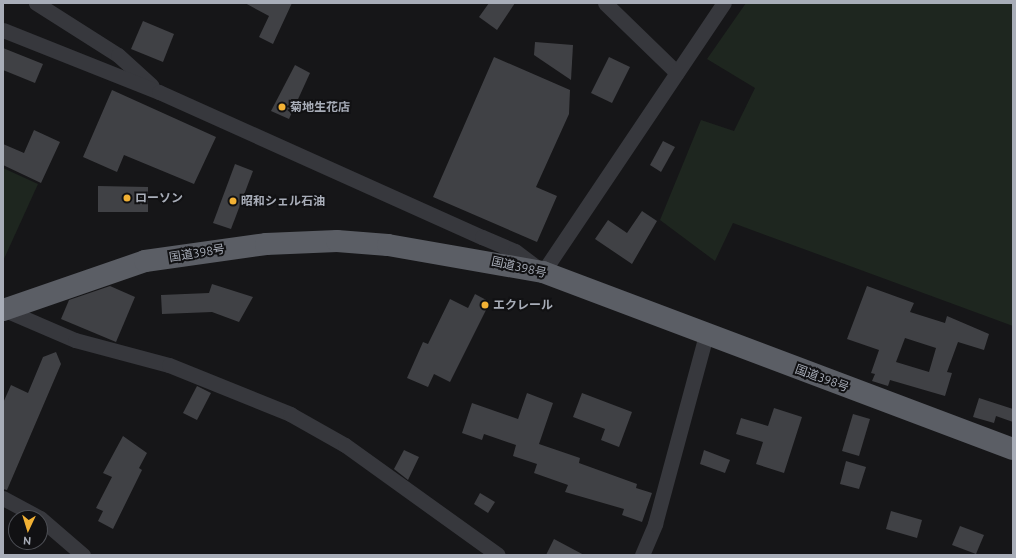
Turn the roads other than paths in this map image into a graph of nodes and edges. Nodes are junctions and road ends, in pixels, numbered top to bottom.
1 (36, 3) edge
2 (605, 3) edge
3 (724, 3) edge
4 (3, 30) edge
5 (677, 73) junction
6 (159, 92) junction
7 (543, 272) junction
8 (3, 310) edge
9 (706, 336) junction
10 (1013, 449) edge
11 (3, 498) edge
12 (25, 510) edge
13 (48, 525) edge
14 (83, 555) edge
15 (498, 555) edge
16 (642, 555) edge

1 - 6 street
2 - 5 street
3 - 5 street
4 - 6 street
5 - 7 street
6 - 7 street
7 - 8 highway, 国道398号
7 - 9 highway, 国道398号
8 - 15 street
9 - 10 highway, 国道398号
9 - 16 street
11 - 12 street
13 - 14 street

